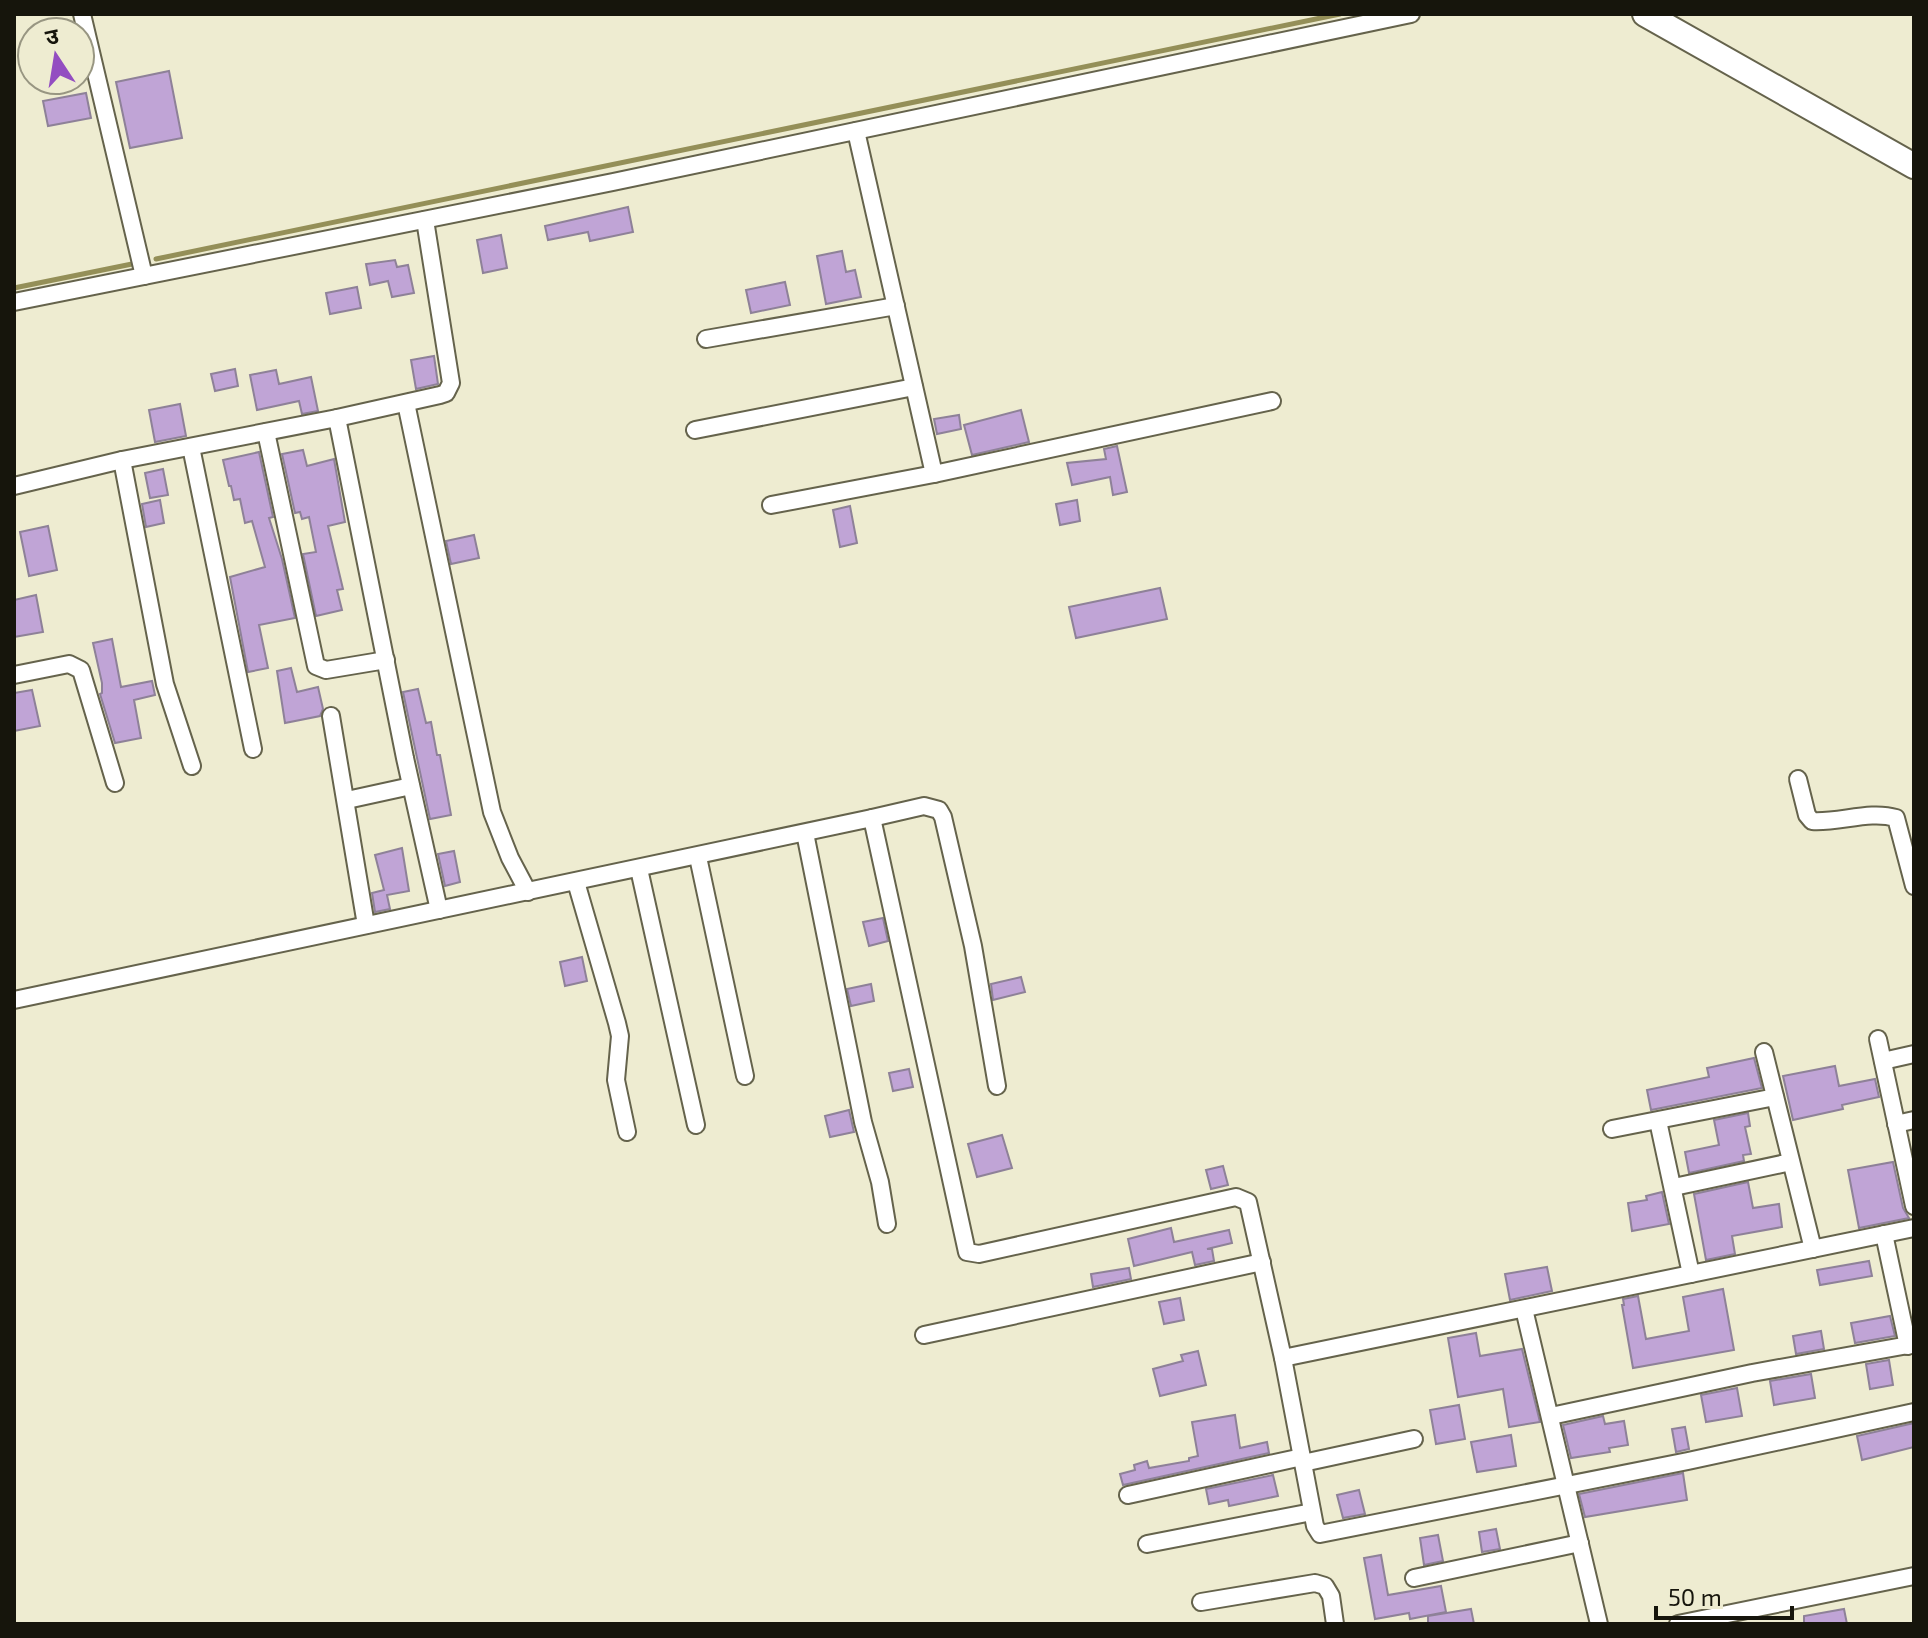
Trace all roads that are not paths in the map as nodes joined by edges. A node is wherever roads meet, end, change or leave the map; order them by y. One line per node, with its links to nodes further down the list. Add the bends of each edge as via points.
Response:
1 (82, 14): 7 (street)
2 (1411, 14): 4 (street)
3 (1645, 14): 5 (main road)
4 (856, 131): 6 (street); 9 (street)
5 (1914, 166)
6 (425, 220): 7 (street); 13 (street, via 451,383 446,393)
7 (144, 276): 8 (street)
8 (14, 302)
9 (896, 306): 10 (street); 11 (street)
10 (706, 339)
11 (914, 387): 15 (street); 19 (street)
12 (1272, 401): 19 (street)
13 (406, 403): 14 (street); 37 (street, via 492,812)
14 (337, 418): 16 (street); 22 (street)
15 (695, 430)
16 (266, 432): 17 (street); 22 (street, via 316,666 326,670)
17 (191, 447): 18 (street); 25 (street)
18 (122, 460): 20 (street); 26 (street, via 165,684)
19 (934, 474): 21 (street)
20 (14, 486)
21 (771, 505)
22 (386, 660): 29 (street)
23 (14, 675): 28 (street, via 69,664 81,670)
24 (331, 716): 30 (street)
25 (253, 749)
26 (192, 766)
27 (1798, 779): 36 (street, via 1812,821 1896,818)
28 (115, 783)
29 (411, 786): 30 (street); 38 (street)
30 (347, 800): 39 (street)
31 (872, 818): 32 (street); 46 (street, via 924,806 939,810 943,817 973,946); 61 (street, via 967,1252 979,1254 1236,1197 1248,1202)
32 (805, 833): 33 (street); 57 (street)
33 (698, 857): 34 (street); 45 (street)
34 (639, 869): 35 (street); 51 (street)
35 (576, 882): 37 (street); 53 (street, via 620,1036 616,1080)
36 (1914, 886)
37 (528, 892): 38 (street)
38 (439, 910): 39 (street)
39 (366, 925): 40 (street)
40 (14, 1000)
41 (1878, 1039): 44 (street)
42 (1764, 1052): 47 (street)
43 (1914, 1054): 44 (street)
44 (1883, 1061): 50 (street)
45 (745, 1076)
46 (997, 1086)
47 (1775, 1097): 49 (street); 54 (street)
48 (1914, 1120): 50 (street)
49 (1658, 1121): 52 (street); 55 (street)
50 (1896, 1124): 56 (street)
51 (696, 1125)
52 (1612, 1129)
53 (627, 1132)
54 (1791, 1162): 55 (street); 60 (street)
55 (1674, 1187): 62 (street)
56 (1914, 1206)
57 (887, 1224)
58 (1914, 1228): 59 (street)
59 (1884, 1234): 60 (street); 65 (street)
60 (1813, 1249): 62 (street)
61 (1262, 1262): 64 (street); 66 (street)
62 (1691, 1274): 63 (street)
63 (1524, 1309): 66 (street); 68 (street)
64 (924, 1335)
65 (1911, 1345): 68 (street)
66 (1283, 1358): 70 (street)
67 (1914, 1412): 71 (street)
68 (1551, 1416): 71 (street)
69 (1414, 1439): 70 (street)
70 (1302, 1460): 72 (street); 73 (street)
71 (1566, 1484): 73 (street, via 1325,1534 1316,1531); 74 (street)
72 (1128, 1495)
73 (1312, 1512): 75 (street)
74 (1580, 1543): 77 (street); 80 (street)
75 (1147, 1544)
76 (1914, 1576): 81 (street)
77 (1414, 1578)
78 (1201, 1602): 79 (street, via 1315,1583 1331,1596)
79 (1335, 1624)
80 (1599, 1624)
81 (1678, 1624)

